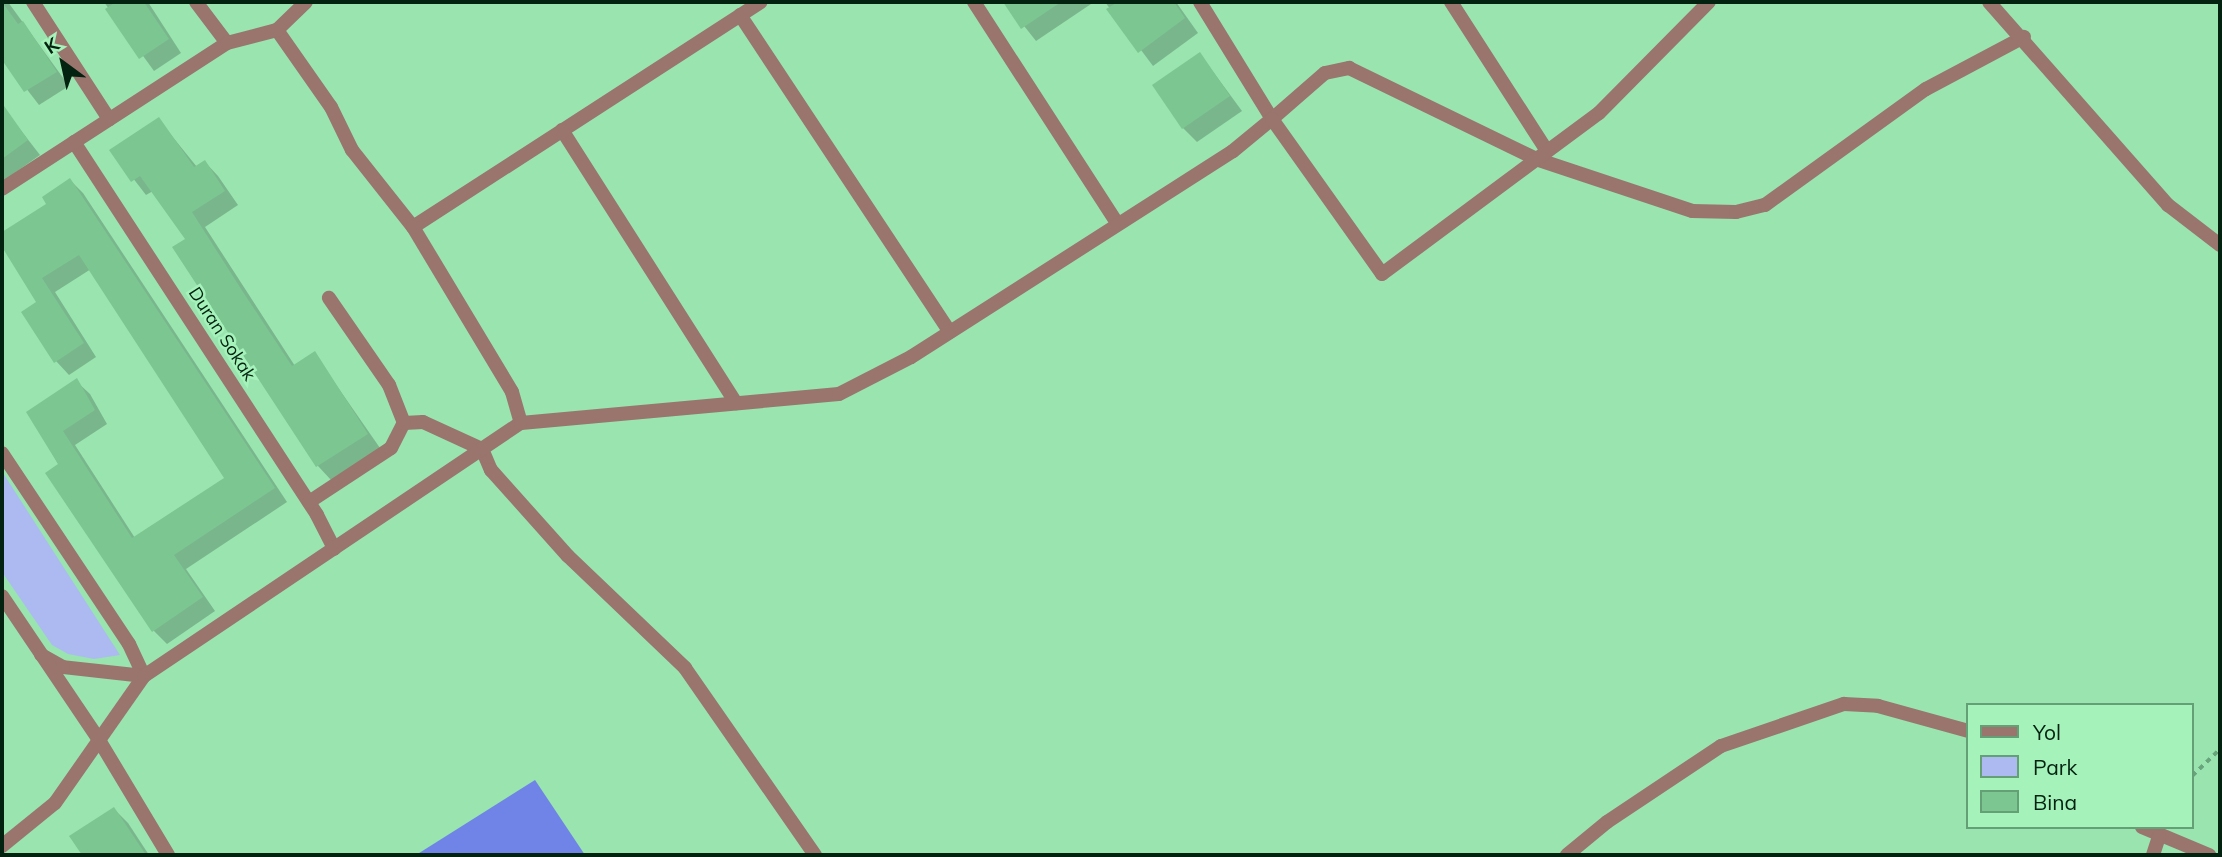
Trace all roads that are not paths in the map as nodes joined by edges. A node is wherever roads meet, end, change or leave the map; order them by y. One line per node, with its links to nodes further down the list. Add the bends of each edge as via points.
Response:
1 (33, 2): 14 (street)
2 (196, 2): 13 (street)
3 (306, 2): 11 (street)
4 (761, 2): 10 (street)
5 (974, 2): 20 (street)
6 (1200, 2): 15 (street)
7 (1451, 2): 18 (street)
8 (1709, 2): 18 (street, via 1599,113)
9 (1989, 2): 12 (street)
10 (740, 15): 16 (street); 24 (street)
11 (277, 30): 13 (street); 21 (street, via 331,107 352,150)
12 (2024, 37): 18 (street, via 1926,89 1765,205 1736,212 1692,211); 22 (street, via 2168,205)
13 (227, 43): 14 (street)
14 (109, 119): 17 (street)
15 (1272, 119): 18 (street, via 1325,74 1349,68); 18 (street, via 1382,274); 20 (street, via 1233,151)
16 (562, 130): 21 (street); 25 (street)
17 (74, 142): 19 (street); 30 (street, Duran Sokak)
18 (1542, 155)
19 (2, 190)
20 (1117, 223): 24 (street)
21 (413, 226): 27 (street, via 512,392)
22 (2220, 245)
23 (329, 298): 26 (street, via 389,384)
24 (950, 332): 25 (street, via 839,394)
25 (736, 403): 27 (street)
26 (404, 422): 28 (street, via 423,422); 30 (street, via 391,448)
27 (522, 423): 28 (street)
28 (482, 449): 31 (street); 41 (street, via 491,470 568,555 685,668)
29 (2, 453): 34 (street, via 129,644)
30 (309, 502): 31 (street, Duran Sokak)
31 (334, 549): 34 (street)
32 (2, 596): 33 (street)
33 (41, 655): 34 (street, via 63,667); 36 (street)
34 (144, 676): 36 (street)
35 (1966, 731): 42 (street, via 1878,706 1844,704 1721,746 1607,822)
36 (99, 740): 39 (street, via 55,803); 40 (street)
37 (2146, 829): 38 (street)
38 (2159, 836): 43 (street); 44 (street)
39 (2, 846)
40 (169, 855)
41 (815, 855)
42 (1567, 855)
43 (2153, 855)
44 (2209, 855)

